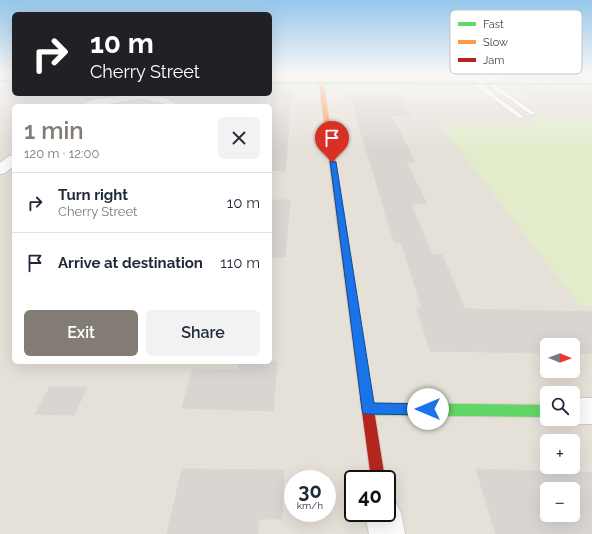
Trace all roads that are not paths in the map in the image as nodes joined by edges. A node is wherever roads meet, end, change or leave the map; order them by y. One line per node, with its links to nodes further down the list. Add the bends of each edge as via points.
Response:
1 (110, 100): 6 (street)
2 (160, 100): 7 (street)
3 (324, 100): 12 (street)
4 (501, 100): 9 (lane)
5 (510, 100): 8 (lane)
6 (93, 104)
7 (170, 104)
8 (533, 114)
9 (521, 118)
10 (12, 161): 11 (street)
11 (0, 170)
12 (368, 409): 13 (street); 16 (street)
13 (540, 411)
14 (580, 411): 15 (street)
15 (592, 411)
16 (377, 470)
17 (385, 522): 18 (street)
18 (387, 534)

